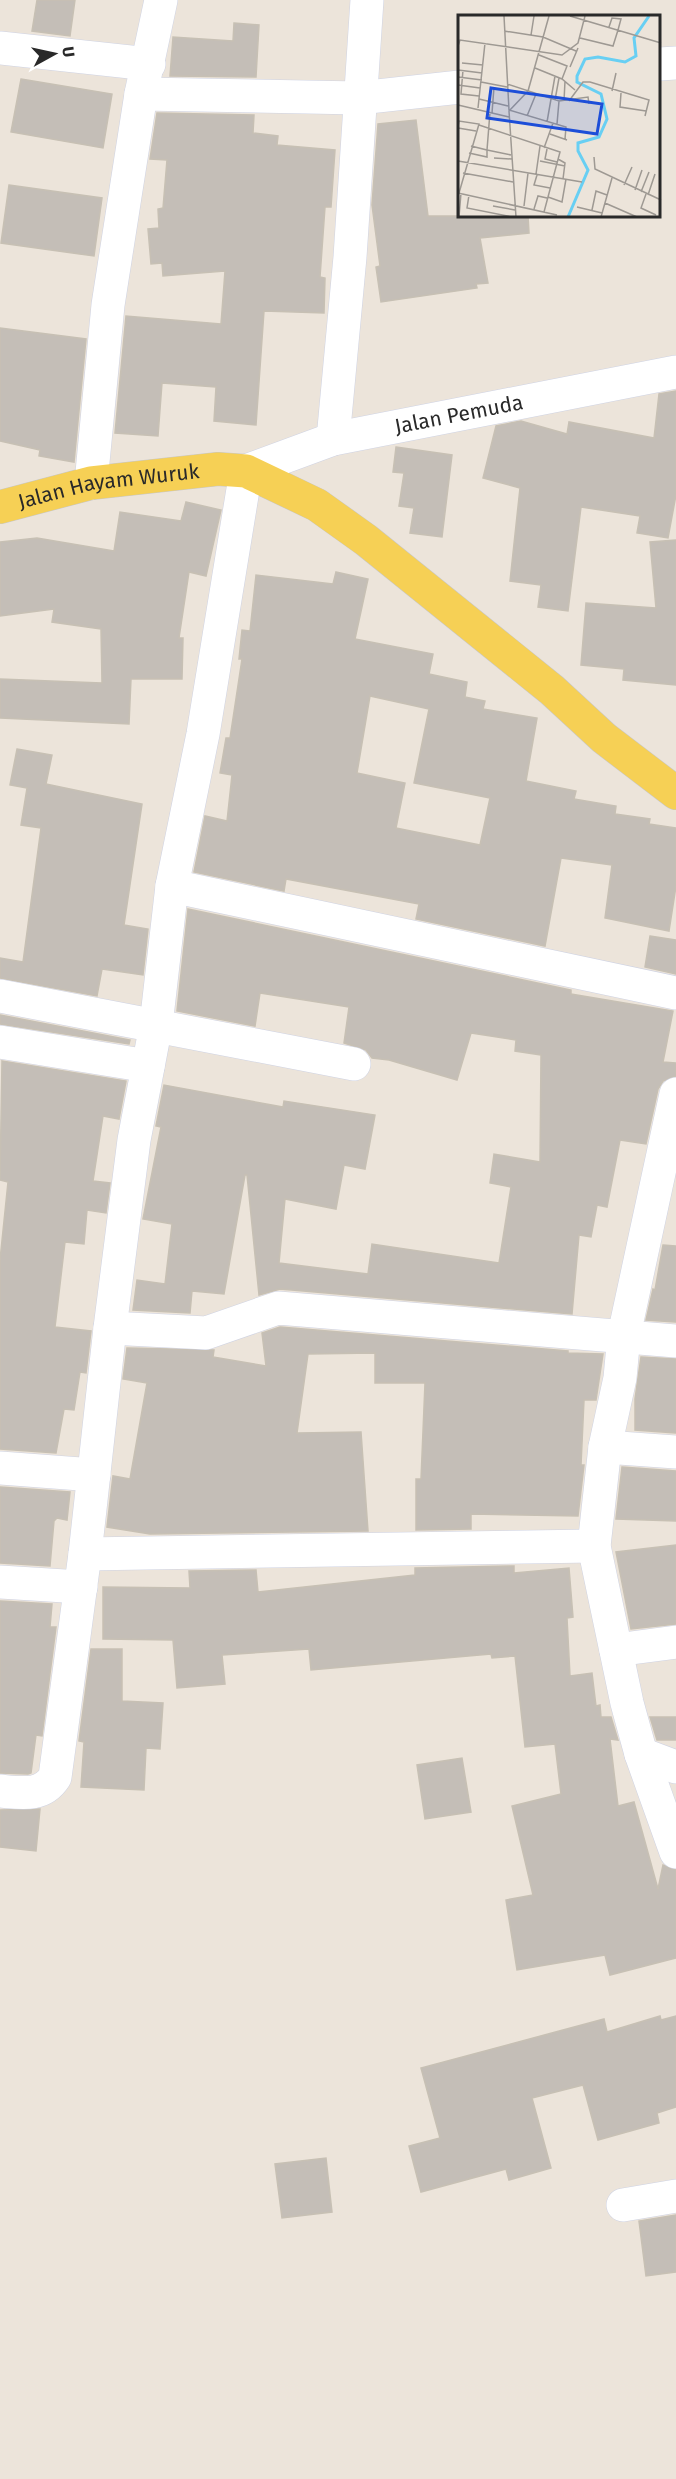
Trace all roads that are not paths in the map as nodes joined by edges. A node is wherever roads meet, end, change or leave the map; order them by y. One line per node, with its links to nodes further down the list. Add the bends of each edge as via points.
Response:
1 (161, 0): 6 (street)
2 (367, 0): 8 (street)
3 (0, 48): 6 (street)
4 (676, 63): 5 (street)
5 (661, 64)
6 (145, 79): 8 (street); 12 (street, via 108,305)
7 (458, 87): 8 (street)
8 (359, 98): 10 (street, via 350,257)
9 (676, 372): 10 (street, Jalan Pemuda)
10 (333, 439): 11 (street, Jalan Pemuda)
11 (232, 470): 12 (main road, Jalan Hayam Wuruk); 14 (main road, via 316,505 366,540); 15 (street, via 203,734)
12 (91, 483): 13 (main road, Jalan Hayam Wuruk)
13 (0, 507)
14 (676, 793)
15 (172, 886): 16 (street); 18 (street)
16 (676, 993)
17 (0, 996): 18 (street)
18 (156, 1025): 20 (street); 21 (street)
19 (0, 1042): 21 (street)
20 (354, 1064)
21 (148, 1066): 23 (street, via 134,1140)
22 (676, 1094): 24 (street)
23 (110, 1328): 24 (street, via 206,1333 278,1308); 29 (street)
24 (624, 1335): 25 (street); 26 (street, via 620,1378)
25 (676, 1341)
26 (604, 1447): 27 (street); 30 (street)
27 (676, 1452)
28 (0, 1468): 29 (street)
29 (94, 1475): 31 (street)
30 (594, 1546): 31 (street); 35 (street)
31 (86, 1554): 33 (street)
32 (0, 1582): 33 (street)
33 (81, 1587): 38 (street, via 56,1777 41,1791)
34 (676, 1642): 35 (street)
35 (616, 1650): 36 (street)
36 (641, 1754): 37 (street); 39 (street)
37 (676, 1767)
38 (0, 1791)
39 (676, 1852)
40 (676, 2196): 41 (street)
41 (623, 2205)

